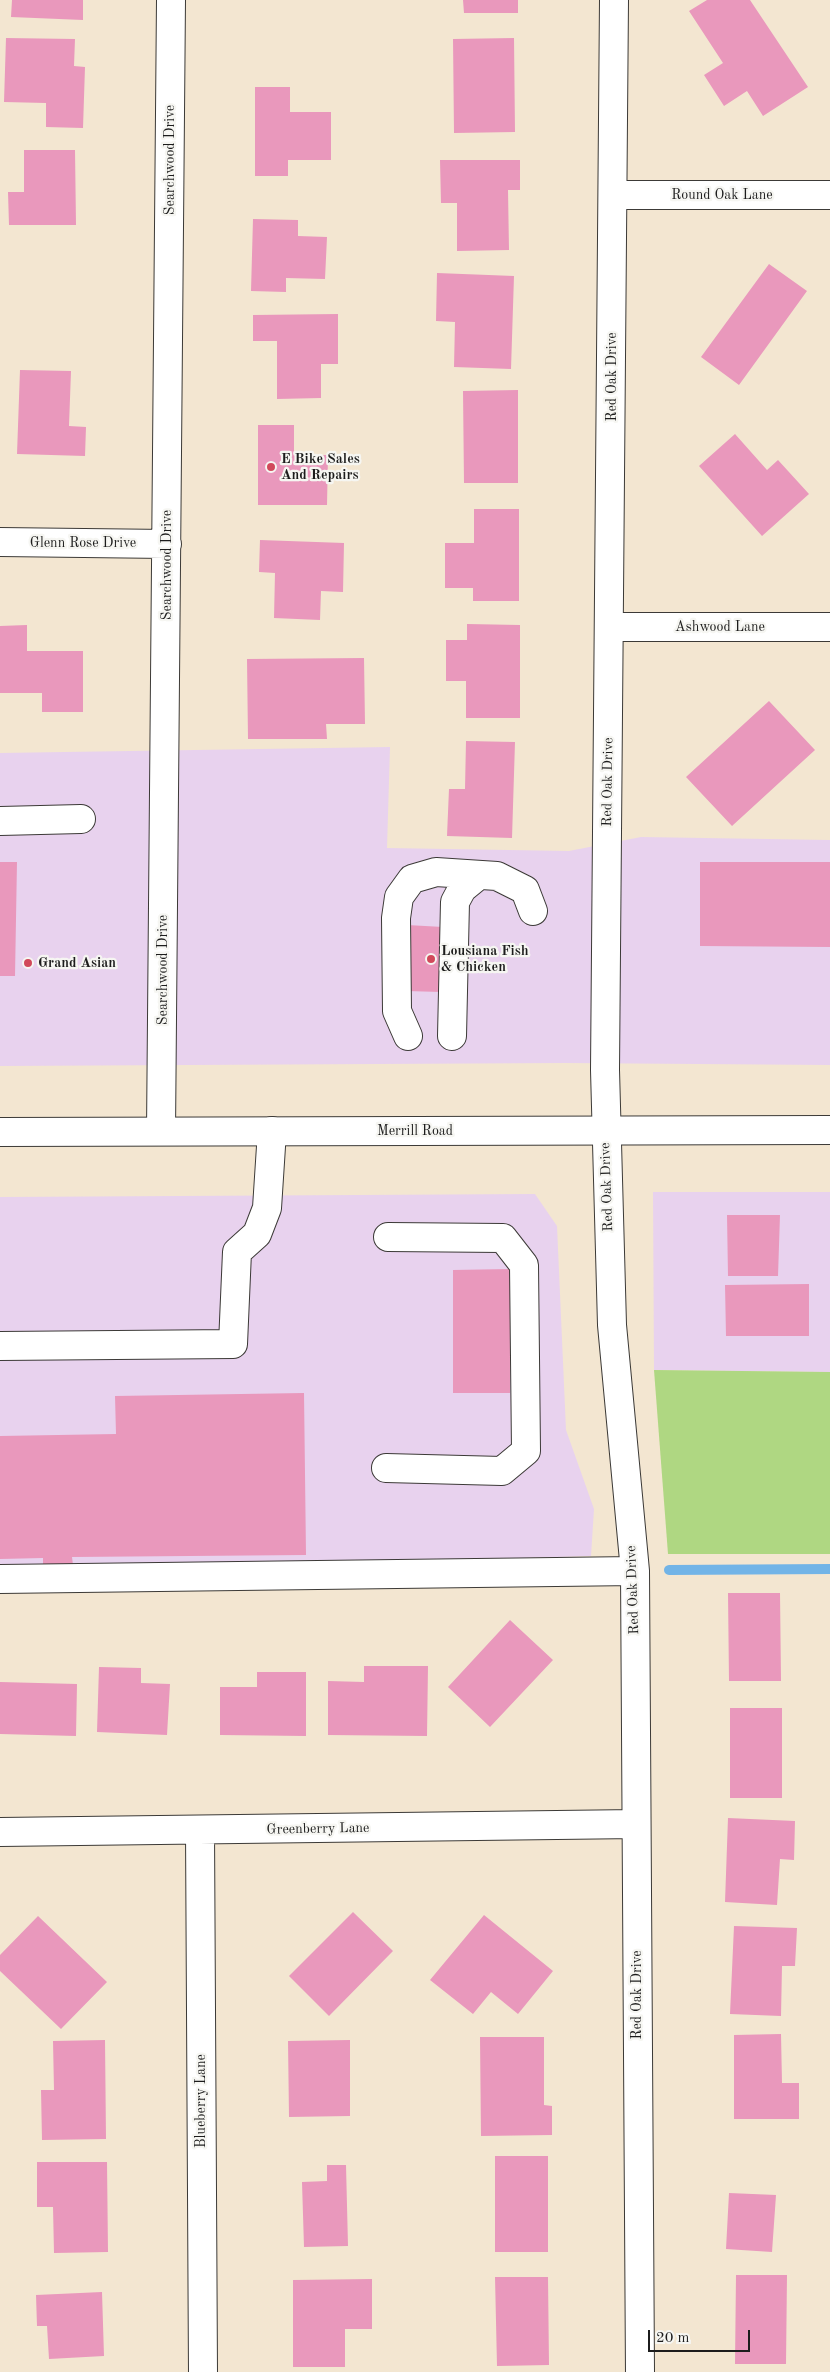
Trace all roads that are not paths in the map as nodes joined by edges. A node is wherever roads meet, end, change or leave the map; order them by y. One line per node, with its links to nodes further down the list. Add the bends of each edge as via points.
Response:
1 (171, 0): 6 (street, Searchwood Drive)
2 (614, 0): 3 (street, Red Oak Drive)
3 (613, 195): 4 (street, Round Oak Lane); 7 (street, Red Oak Drive)
4 (830, 195)
5 (0, 542): 6 (street, Glenn Rose Drive)
6 (167, 544): 16 (street, Searchwood Drive)
7 (610, 627): 8 (street, Ashwood Lane); 18 (street, Red Oak Drive)
8 (830, 627)
9 (81, 819): 10 (street)
10 (0, 821)
11 (479, 875): 12 (street, via 497,876 525,890); 13 (street, via 436,872 412,879 399,897 396,918 397,1011); 14 (street, via 462,889 455,902)
12 (533, 911)
13 (408, 1036)
14 (452, 1036)
15 (830, 1130): 18 (street, Merrill Road)
16 (161, 1131): 17 (street, Merrill Road); 19 (street, Merrill Road)
17 (272, 1131): 18 (street, Merrill Road); 21 (street, via 267,1208 257,1234 237,1252 233,1344)
18 (606, 1131): 23 (street, Red Oak Drive, via 612,1325)
19 (0, 1132)
20 (388, 1237): 22 (street, via 503,1238 524,1265 526,1451 502,1471)
21 (0, 1346)
22 (386, 1468)
23 (635, 1571): 24 (street); 25 (street, Red Oak Drive)
24 (0, 1579)
25 (636, 1824): 26 (street, Greenberry Lane); 29 (street, Red Oak Drive)
26 (200, 1830): 27 (street, Greenberry Lane); 28 (street, Blueberry Lane)
27 (0, 1832)
28 (203, 2372)
29 (640, 2372)

